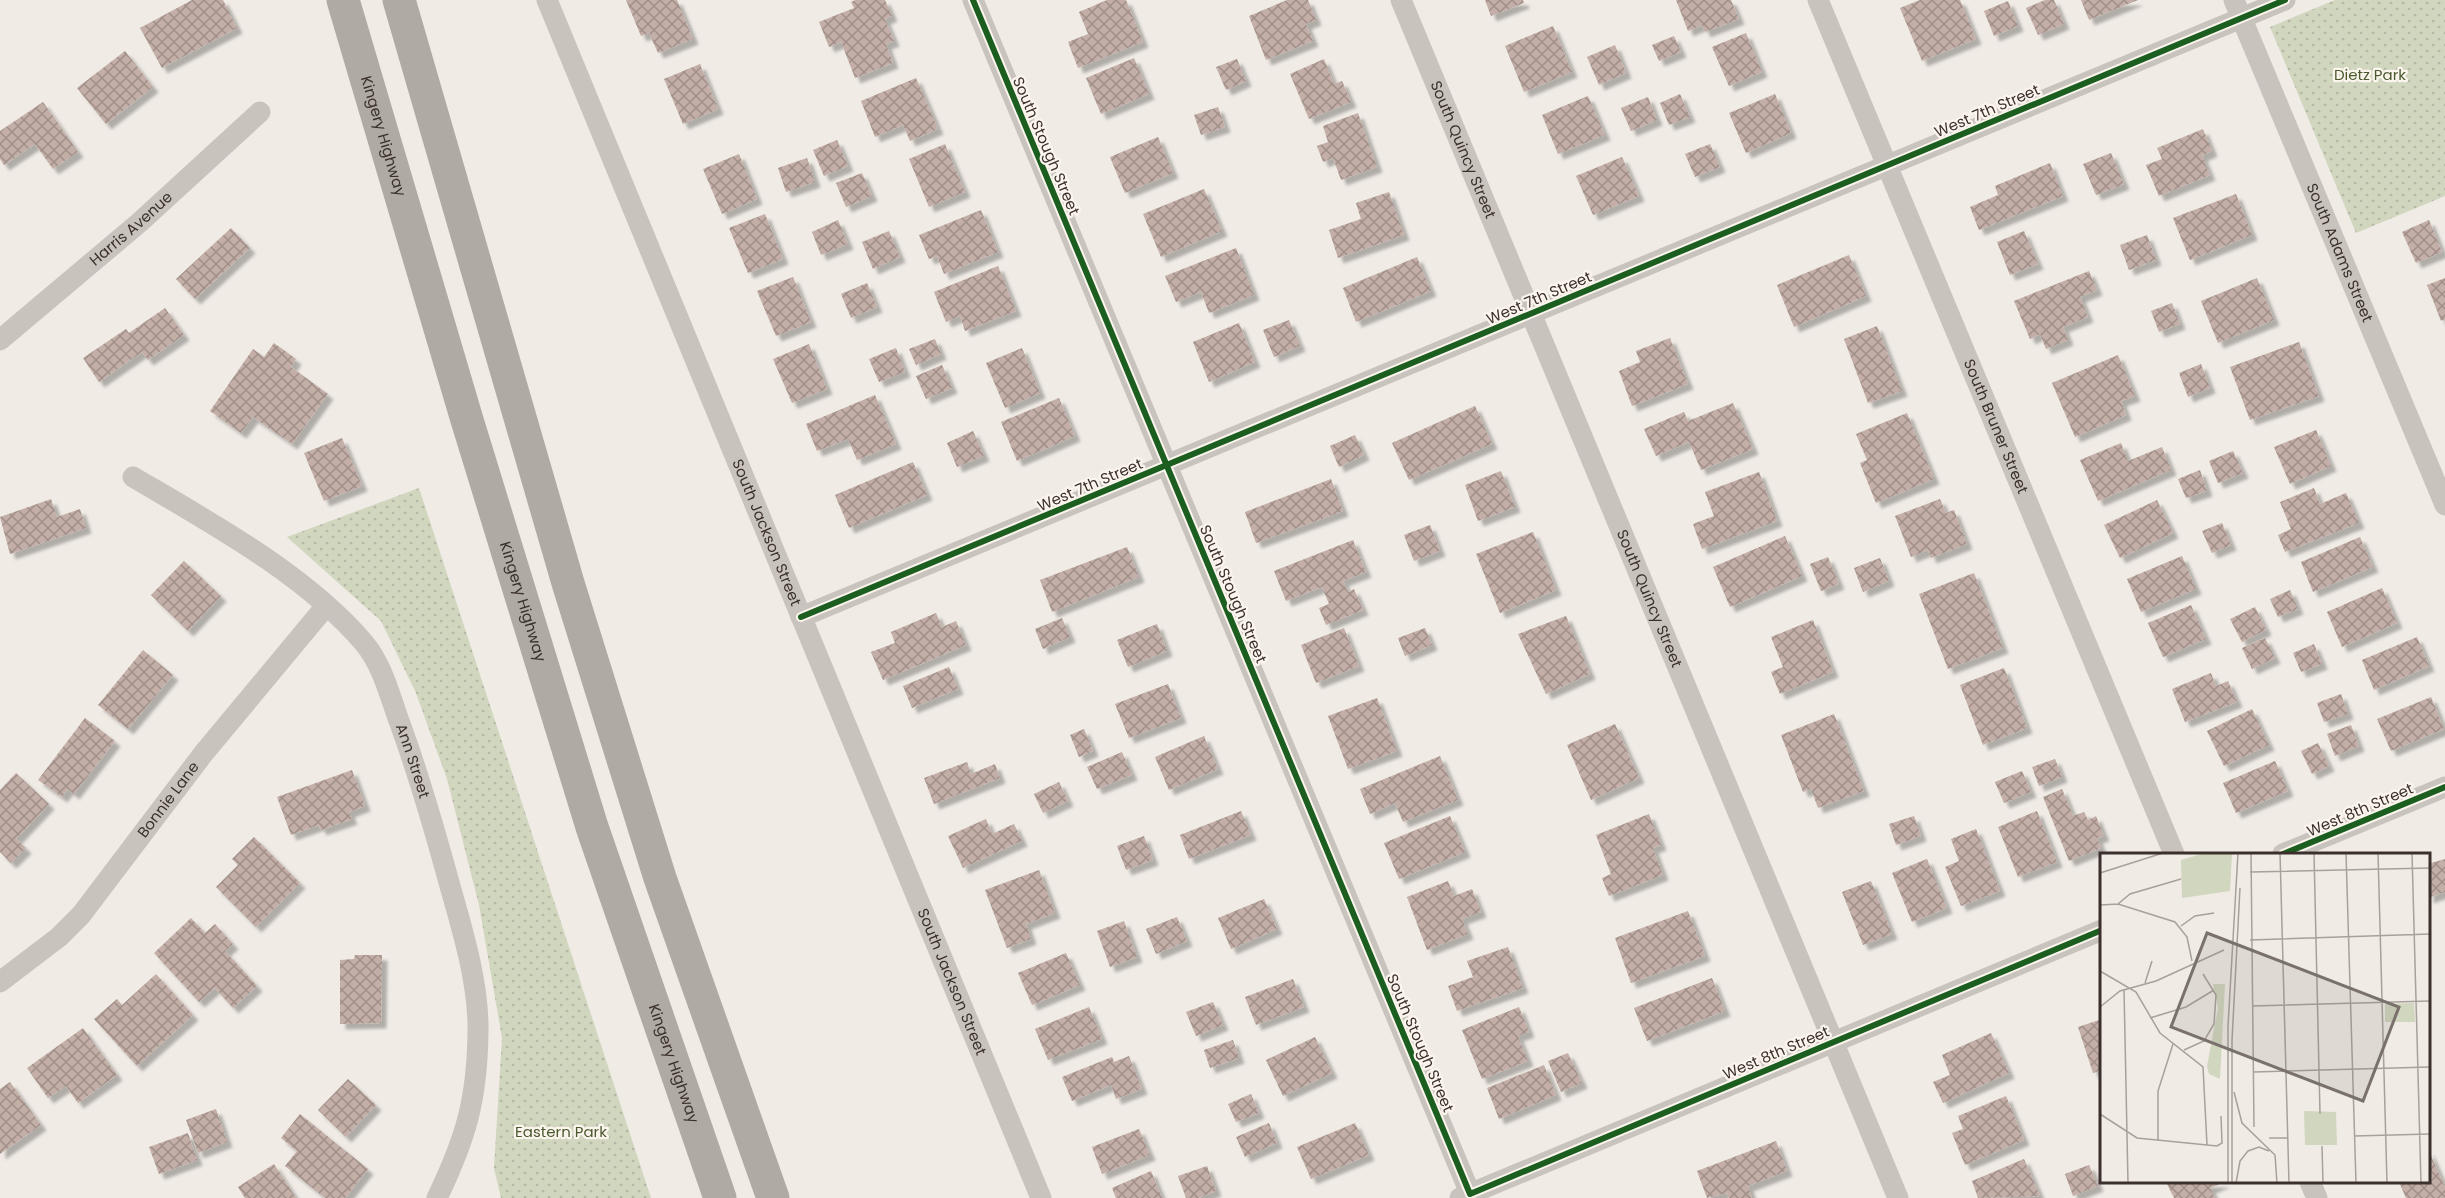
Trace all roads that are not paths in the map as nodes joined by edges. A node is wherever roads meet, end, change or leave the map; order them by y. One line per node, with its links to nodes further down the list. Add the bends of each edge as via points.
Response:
1 (343, 0): 27 (highway, Kingery Highway, via 592,827)
2 (399, 0): 28 (highway, via 568,583 660,878)
3 (547, 0): 17 (street, South Jackson Street)
4 (973, 0): 13 (street, South Stough Street)
5 (1401, 0): 11 (street, South Quincy Street)
6 (1818, 0): 10 (street, South Bruner Street)
7 (2285, 0): 8 (street, West 7th Street)
8 (2238, 9): 10 (street, West 7th Street); 15 (street, South Adams Street)
9 (260, 112): 12 (street, Harris Avenue, via 140,222)
10 (1887, 166): 11 (street, West 7th Street); 19 (street, South Bruner Street)
11 (1532, 314): 13 (street, West 7th Street); 23 (street, South Quincy Street)
12 (0, 340)
13 (1167, 466): 17 (street, West 7th Street); 25 (street, South Stough Street)
14 (133, 477): 16 (street, Ann Street, via 259,553)
15 (2445, 505)
16 (326, 606): 22 (street, Bonnie Lane, via 217,737 81,915); 26 (street, Ann Street, via 366,645 386,683 412,755 460,921 472,979 478,1029 474,1094 467,1128)
17 (801, 617): 29 (street, South Jackson Street)
18 (2445, 787): 20 (street, West 8th Street)
19 (2173, 853)
20 (2288, 853)
21 (2100, 931): 23 (street, West 8th Street)
22 (0, 982)
23 (1835, 1041): 25 (street, West 8th Street); 30 (street, South Quincy Street)
24 (2310, 1183): 31 (street)
25 (1467, 1197)
26 (437, 1198)
27 (720, 1198)
28 (773, 1198)
29 (1041, 1198)
30 (1898, 1198)
31 (2317, 1198)

